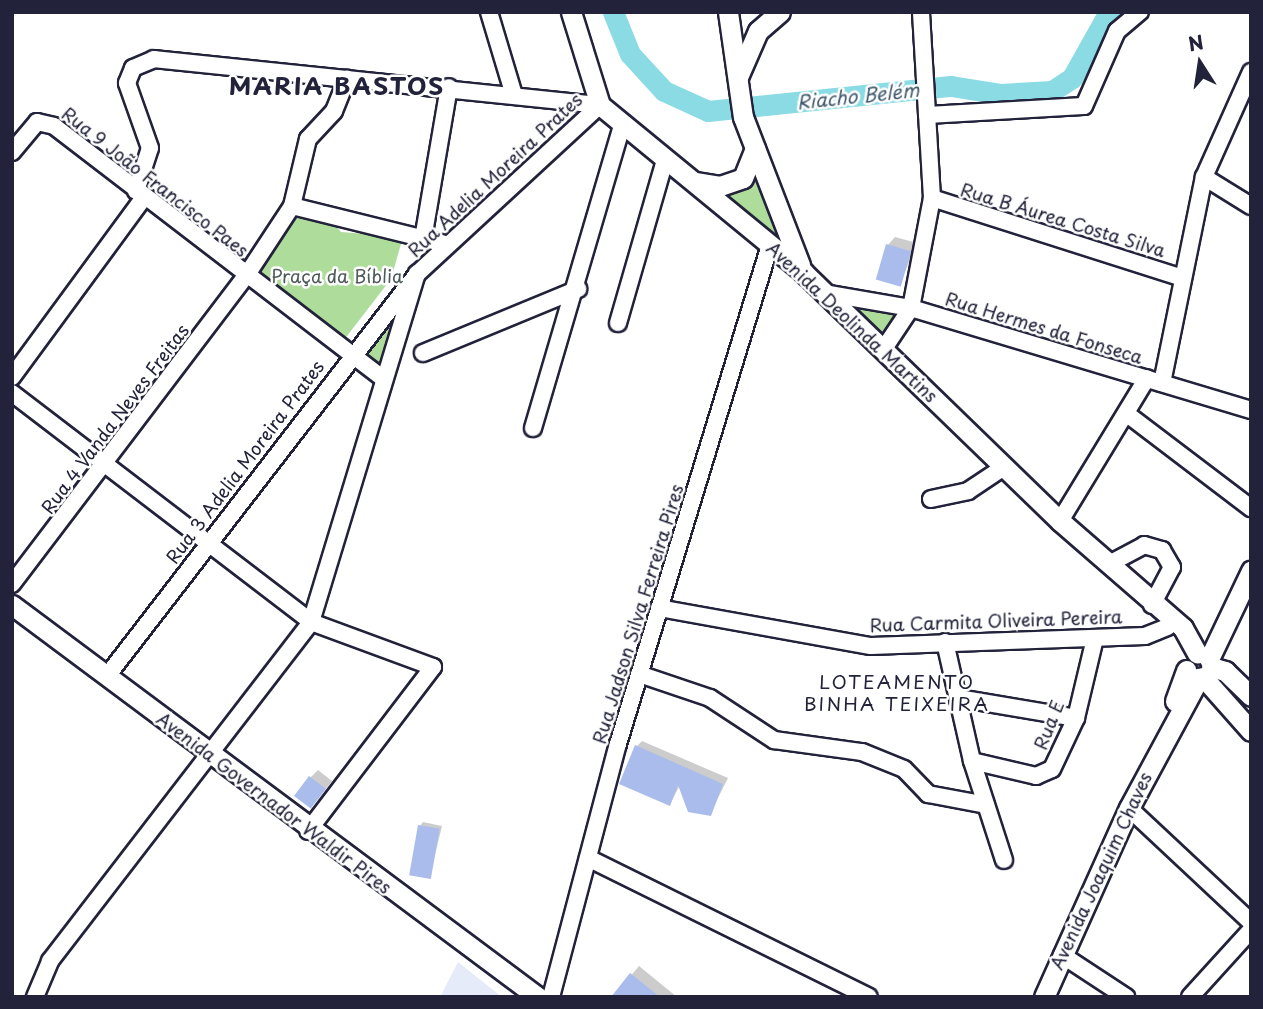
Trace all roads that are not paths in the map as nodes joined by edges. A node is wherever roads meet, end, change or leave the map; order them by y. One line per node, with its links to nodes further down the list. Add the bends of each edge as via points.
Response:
1 (489, 12): 10 (street)
2 (571, 12): 12 (main road, Avenida Deolinda Martins)
3 (728, 12): 11 (main road)
4 (780, 12): 11 (main road, via 758,32)
5 (921, 12): 13 (street)
6 (1140, 12): 13 (street, via 1117,31 1084,106)
7 (1251, 72): 18 (street)
8 (347, 78): 9 (street); 20 (street, via 166,59 138,65 127,83 150,148); 22 (street, Rua 4 Vanda Neves Freitas, via 334,111 308,139)
9 (449, 87): 10 (street); 24 (street)
10 (513, 92): 12 (street)
11 (739, 99): 15 (main road)
12 (600, 105): 14 (main road, Avenida Deolinda Martins); 25 (street, Rua Adelia Moreira Prates)
13 (926, 108): 21 (street)
14 (622, 126): 17 (main road, Avenida Deolinda Martins); 32 (street)
15 (755, 148): 19 (main road, via 743,178 720,186); 28 (main road)
16 (12, 152): 20 (street, Rua 9 João Francisco Paes, via 36,123)
17 (665, 160): 19 (main road, Avenida Deolinda Martins); 35 (street)
18 (1204, 177): 23 (street); 31 (street)
19 (693, 182): 26 (main road, Avenida Deolinda Martins)
20 (140, 194): 30 (street, Rua 9 João Francisco Paes); 39 (street)
21 (932, 198): 31 (street, Rua B Áurea Costa Silva); 34 (street)
22 (292, 206): 24 (street); 30 (street, Rua 4 Vanda Neves Freitas)
23 (1251, 206)
24 (420, 238): 25 (street); 27 (street)
25 (446, 244): 27 (street, Rua Adelia Moreira Prates)
26 (771, 245): 28 (main road, Avenida Deolinda Martins); 56 (street, Rua Jadson Silva Ferreira Pires)
27 (428, 261): 29 (street, Rua Adelia Moreira Prates)
28 (803, 272): 33 (main road, Avenida Deolinda Martins)
29 (417, 274): 38 (street, Rua 3 Adelia Moreira Prates); 40 (street)
30 (246, 276): 38 (street, Rua 9 João Francisco Paes); 46 (street, Rua 4 Vanda Neves Freitas)
31 (1183, 278): 41 (street)
32 (578, 289): 37 (street); 45 (street)
33 (824, 293): 34 (street, Rua Hermes da Fonseca); 36 (main road, Avenida Deolinda Martins)
34 (911, 308): 36 (street); 41 (street, Rua Hermes da Fonseca)
35 (618, 323)
36 (883, 350): 47 (main road, Avenida Deolinda Martins)
37 (423, 353)
38 (349, 356): 40 (street, Rua 9 João Francisco Paes); 51 (street, Rua 3 Adelia Moreira Prates)
39 (12, 377)
40 (382, 378): 58 (street)
41 (1155, 380): 43 (street, Rua Hermes da Fonseca); 44 (street)
42 (12, 393): 46 (street)
43 (1251, 411)
44 (1127, 414): 49 (street); 50 (street)
45 (533, 428)
46 (105, 467): 51 (street); 54 (street, Rua 4 Vanda Neves Freitas)
47 (1004, 467): 48 (street, via 968,491); 50 (main road, Avenida Deolinda Martins)
48 (931, 499)
49 (1251, 508)
50 (1060, 521): 52 (main road, Avenida Deolinda Martins)
51 (206, 546): 58 (street); 63 (street, Rua 3 Adelia Moreira Prates)
52 (1108, 564): 57 (main road, Avenida Deolinda Martins); 57 (street, via 1144,545 1162,550 1172,567)
53 (1250, 575): 61 (main road, Avenida Joaquim Chaves)
54 (12, 584)
55 (12, 605): 63 (main road, Avenida Governador Waldir Pires)
56 (659, 608): 60 (street, Rua Carmita Oliveira Pereira, via 862,645); 62 (street, Rua Jadson Silva Ferreira Pires)
57 (1161, 616): 59 (street, Rua Carmita Oliveira Pereira, via 1145,636); 61 (main road, Avenida Deolinda Martins, via 1183,628)
58 (311, 622): 69 (street); 72 (street, via 431,665 430,677)
59 (1095, 638): 60 (street, Rua Carmita Oliveira Pereira); 66 (street, Rua E)
60 (944, 642): 65 (street)
61 (1199, 664): 64 (main road, Avenida Deolinda Martins, via 1225,671); 67 (main road, Avenida Deolinda Martins); 71 (main road, Avenida Joaquim Chaves)
62 (639, 674): 70 (street, via 710,698 774,740 862,752 904,769 928,794); 73 (street, Rua Jadson Silva Ferreira Pires)
63 (107, 677): 69 (main road, Avenida Governador Waldir Pires)
64 (1251, 696)
65 (958, 698): 66 (street); 68 (street)
66 (1076, 718): 68 (street, Rua E, via 1046,774 1025,776)
67 (1251, 731)
68 (970, 753): 70 (street)
69 (206, 756): 72 (main road, Avenida Governador Waldir Pires); 78 (street, via 50,961)
70 (986, 805): 74 (street)
71 (1129, 808): 75 (street); 77 (main road, Avenida Joaquim Chaves)
72 (308, 831): 79 (main road, Avenida Governador Waldir Pires)
73 (588, 858): 80 (street, Rua Jadson Silva Ferreira Pires); 81 (street)
74 (1004, 860)
75 (1251, 922)
76 (1251, 930): 84 (street)
77 (1062, 955): 82 (main road, Avenida Joaquim Chaves); 83 (street)
78 (35, 997)
79 (538, 997)
80 (551, 997)
81 (869, 997)
82 (1044, 997)
83 (1126, 997)
84 (1190, 997)

